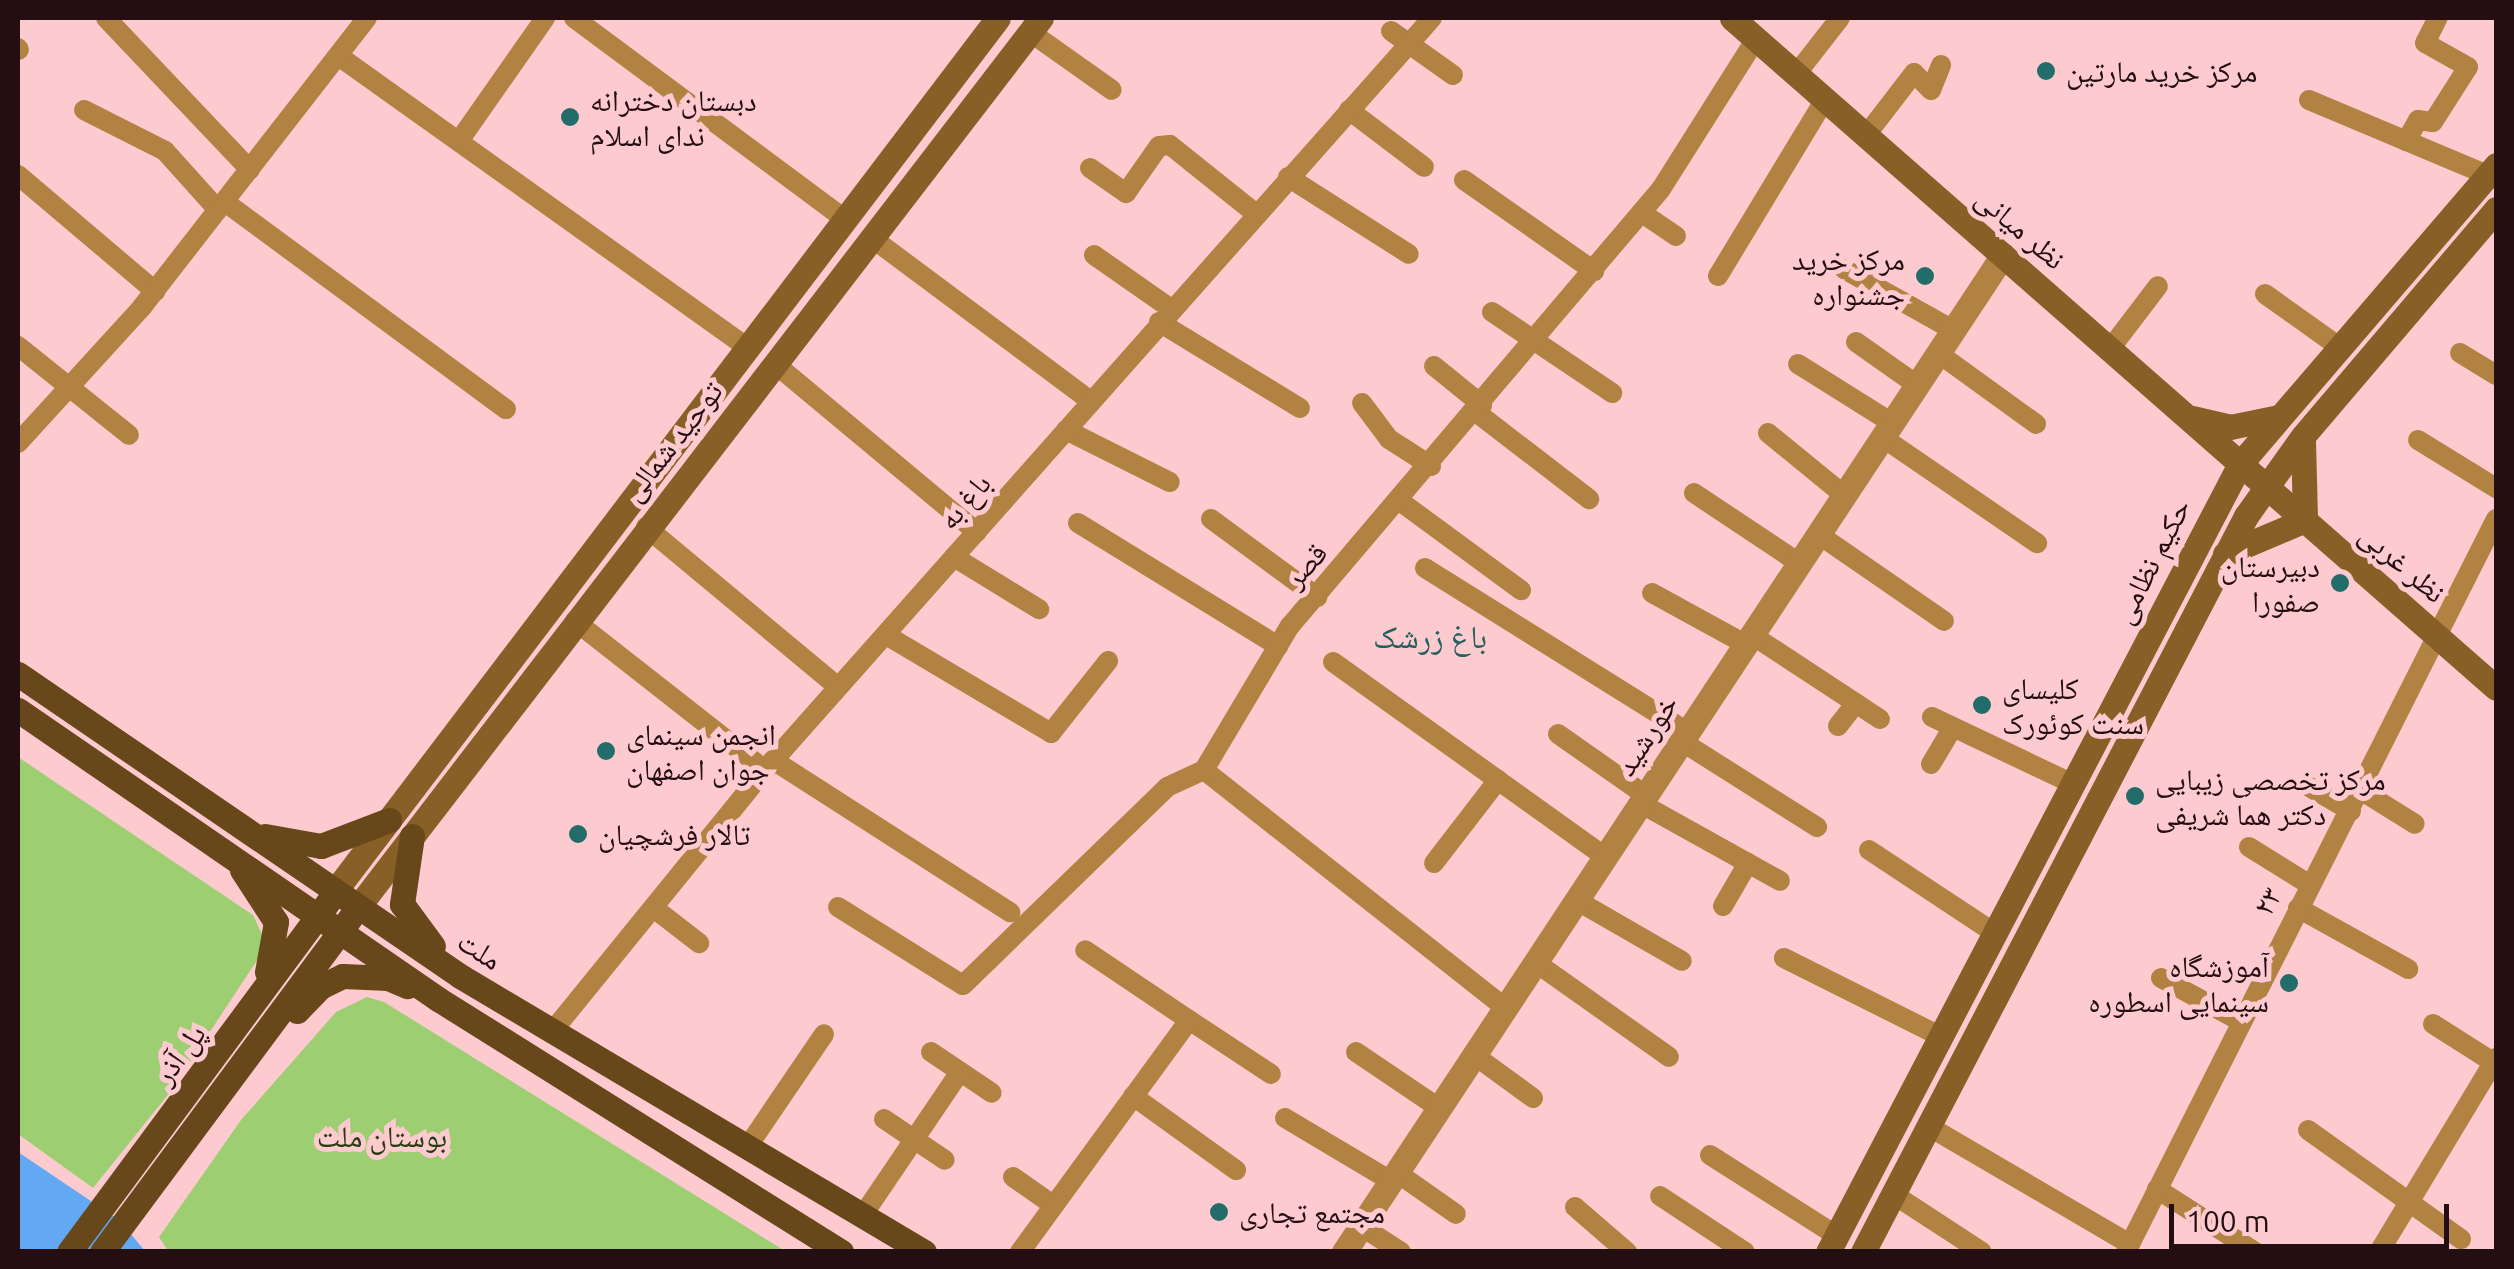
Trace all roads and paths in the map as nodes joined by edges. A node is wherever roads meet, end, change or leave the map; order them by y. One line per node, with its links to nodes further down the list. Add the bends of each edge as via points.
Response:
1 (106, 18): 28 (street)
2 (545, 18): 25 (street)
3 (574, 18): 37 (street)
4 (998, 18): 37 (main road, توحید شمالی)
5 (1432, 18): 13 (street, باغ به)
6 (1732, 18): 12 (main road, نظر میانی)
7 (1840, 18): 16 (street)
8 (2438, 18): 24 (street, via 2425,43 2468,67 2433,122 2418,120)
9 (360, 20): 14 (street)
10 (1035, 25): 18 (street); 39 (main road, توحید شمالی)
11 (1391, 32): 13 (street)
12 (1756, 39): 16 (main road, نظر میانی); 36 (street, قصر)
13 (1411, 41): 17 (street); 22 (street, باغ به)
14 (340, 57): 25 (street); 28 (street)
15 (1941, 65): 23 (street, via 1932,90 1914,73)
16 (1797, 73): 19 (main road, نظر میانی)
17 (1453, 74)
18 (1112, 90)
19 (1826, 98): 23 (main road, نظر میانی); 45 (street)
20 (2309, 100): 24 (street)
21 (84, 110): 33 (street, via 164,151)
22 (1349, 110): 26 (street); 31 (street, باغ به)
23 (1867, 134): 42 (main road, نظر میانی)
24 (2406, 141): 29 (street)
25 (459, 142): 57 (street)
26 (1424, 166)
27 (1090, 168): 35 (street, via 1126,192 1159,146 1170,145)
28 (250, 170): 33 (street)
29 (2492, 170): 58 (main road, حکیم نظامی)
30 (18, 175): 47 (street)
31 (1288, 177): 35 (street, باغ به); 40 (street)
32 (1464, 180): 44 (street)
33 (222, 206): 47 (street); 71 (street)
34 (2496, 210): 81 (main road, حکیم نظامی)
35 (1256, 213): 51 (street, باغ به)
36 (1642, 213): 38 (street); 44 (street, قصر)
37 (844, 219): 49 (main road, توحید شمالی)
38 (1676, 236)
39 (872, 238): 52 (main road, توحید شمالی); 69 (street)
40 (1409, 254)
41 (1094, 255): 51 (street)
42 (2003, 255): 53 (street, خورشید); 59 (main road, نظر میانی)
43 (1844, 269): 53 (street)
44 (1594, 272): 54 (street, قصر)
45 (1718, 276)
46 (2158, 286): 59 (street)
47 (155, 291): 67 (street)
48 (2265, 294): 58 (street)
49 (783, 299): 52 (main road); 57 (main road, توحید شمالی)
50 (1492, 312): 54 (street)
51 (1165, 316): 69 (street, باغ به); 72 (street)
52 (808, 320): 62 (main road, توحید شمالی)
53 (1953, 330): 60 (street, خورشید)
54 (1537, 339): 68 (street); 73 (street, قصر)
55 (1856, 342): 66 (street)
56 (18, 346): 67 (street)
57 (747, 346): 137 (main road, توحید شمالی)
58 (2338, 346): 75 (main road, حکیم نظامی)
59 (2110, 348): 74 (main road, نظر میانی)
60 (1938, 353): 66 (street, خورشید); 76 (street)
61 (2460, 353): 65 (street)
62 (774, 364): 97 (main road, توحید شمالی); 98 (street)
63 (1798, 364): 78 (street)
64 (1434, 366): 73 (street)
65 (2496, 375)
66 (1917, 384): 78 (street, خورشید)
67 (67, 390): 79 (street); 83 (street)
68 (1612, 393)
69 (1092, 401): 77 (street, باغ به)
70 (1362, 404): 85 (street, via 1389,439)
71 (506, 408)
72 (1300, 408)
73 (1479, 409): 85 (street, قصر); 91 (street)
74 (2184, 415): 75 (main road, via 2230,427); 84 (main road, نظر میانی)
75 (2279, 416): 84 (main road, حکیم نظامی)
76 (2036, 424)
77 (1066, 430): 86 (street); 98 (street, باغ به)
78 (1887, 430): 90 (street, خورشید); 100 (street)
79 (129, 434)
80 (1768, 434): 90 (street)
81 (2303, 436): 87 (main road, حکیم نظامی); 95 (main road)
82 (2418, 440): 88 (street)
83 (18, 443)
84 (2240, 464): 87 (main road, نظر میانی); 133 (main road, حکیم نظامی)
85 (1431, 466): 92 (street, قصر)
86 (1170, 482)
87 (2266, 487): 95 (main road, نظر غربی); 101 (main road, حکیم نظامی)
88 (2496, 488)
89 (1694, 494): 103 (street)
90 (1844, 495): 99 (street, خورشید)
91 (1589, 499)
92 (1401, 502): 105 (street); 107 (street, قصر)
93 (1211, 518): 107 (street)
94 (2496, 519): 111 (street, ۲۳)
95 (2304, 520): 101 (main road); 111 (main road, نظر غربی)
96 (1078, 523): 114 (street)
97 (646, 528): 109 (main road, توحید شمالی); 118 (street)
98 (977, 532): 102 (street, باغ به)
99 (1818, 534): 103 (street, خورشید); 110 (street)
100 (2037, 543)
101 (2225, 554): 192 (main road, حکیم نظامی)
102 (954, 558): 108 (street); 112 (street, باغ به)
103 (1799, 563): 113 (street, خورشید)
104 (1425, 568): 127 (street)
105 (1521, 590)
106 (1652, 593): 113 (street)
107 (1317, 597): 114 (street, قصر)
108 (1039, 609)
109 (576, 621): 129 (street); 141 (main road, توحید شمالی)
110 (1944, 621)
111 (2434, 634): 119 (main road, نظر غربی); 134 (street, ۲۳)
112 (886, 635): 115 (street, via 1051,734); 118 (street, باغ به)
113 (1748, 640): 120 (street); 127 (street, خورشید)
114 (1278, 646): 130 (street, قصر)
115 (1108, 661)
116 (1333, 662): 131 (street)
117 (18, 674): 140 (main road, ملت)
118 (838, 687): 129 (street, باغ به)
119 (2496, 688)
120 (1856, 702): 123 (street); 124 (street)
121 (18, 710): 144 (main road)
122 (1932, 717): 125 (street)
123 (1880, 719)
124 (1838, 726)
125 (1954, 728): 128 (street); 133 (street)
126 (1558, 734): 135 (street)
127 (1684, 737): 135 (street, خورشید); 139 (street)
128 (1930, 764)
129 (769, 765): 156 (street, باغ به); 157 (street)
130 (1204, 770): 154 (street, via 1167,787 963,986); 171 (street)
131 (1498, 780): 145 (street); 146 (street)
132 (2306, 784): 136 (street)
133 (2074, 786): 160 (main road, حکیم نظامی)
134 (2362, 791): 136 (street, ۲۳); 138 (street)
135 (1643, 799): 145 (street, خورشید); 147 (street)
136 (2351, 810): 149 (street, ۲۳)
137 (389, 820): 140 (main road, via 321,846); 150 (main road, توحید شمالی)
138 (2415, 824)
139 (1816, 827)
140 (242, 829): 150 (main road, ملت)
141 (412, 836): 153 (main road, توحید شمالی); 167 (main road, via 402,904)
142 (2249, 848): 149 (street)
143 (1869, 850): 160 (street)
144 (230, 854): 158 (main road); 170 (main road, via 276,922 273,959)
145 (1605, 857): 151 (street, خورشید)
146 (1434, 863)
147 (1748, 863): 148 (street); 152 (street)
148 (1780, 881)
149 (2310, 885): 155 (street, ۲۳)
150 (335, 891): 153 (main road, ملت); 158 (main road, پل آذر)
151 (1576, 900): 164 (street); 165 (street, خورشید)
152 (1723, 906)
153 (358, 907): 159 (main road, پل آذر); 167 (main road, ملت)
154 (838, 907)
155 (2298, 908): 166 (street); 173 (street, ۲۳)
156 (655, 909): 161 (street); 175 (street, باغ به)
157 (1010, 912)
158 (318, 915): 159 (main road); 170 (main road, پل آذر)
159 (341, 930): 169 (main road); 185 (main road, پل آذر)
160 (1996, 934): 177 (main road, حکیم نظامی)
161 (699, 943)
162 (1085, 950): 172 (street)
163 (1784, 958): 177 (street)
164 (1682, 961)
165 (1535, 962): 171 (street, خورشید); 181 (street)
166 (2408, 969)
167 (460, 976): 175 (main road, ملت)
168 (2161, 978): 173 (street)
169 (438, 999): 185 (main road, via 388,978 343,976 320,986 251,1068); 215 (main road)
170 (252, 1008): 185 (main road, پل آذر)
171 (1505, 1008): 180 (street, خورشید)
172 (1189, 1020): 184 (street); 187 (street)
173 (2240, 1021): 201 (street, ۲۳)
174 (2433, 1024): 182 (street)
175 (551, 1033): 195 (main road, ملت)
176 (824, 1034): 195 (street)
177 (1942, 1037): 211 (main road, حکیم نظامی)
178 (931, 1052): 183 (street)
179 (1356, 1052): 189 (street)
180 (1474, 1055): 188 (street); 189 (street, خورشید)
181 (1669, 1057)
182 (2496, 1061): 204 (street)
183 (960, 1072): 186 (street); 194 (street)
184 (1270, 1074)
185 (211, 1084): 213 (main road, پل آذر); 214 (main road, پل آذر)
186 (992, 1093)
187 (1133, 1096): 198 (street); 205 (street)
188 (1533, 1098)
189 (1439, 1108): 199 (street, خورشید)
190 (884, 1118): 194 (street)
191 (1285, 1118): 199 (street)
192 (1928, 1126): 202 (main road, حکیم نظامی); 212 (street)
193 (2308, 1130): 204 (street)
194 (914, 1139): 197 (street); 208 (street)
195 (748, 1146): 208 (main road, ملت)
196 (1710, 1155): 211 (street)
197 (944, 1160)
198 (1236, 1170)
199 (1394, 1176): 207 (street); 209 (street, خورشید)
200 (1013, 1177): 205 (street)
201 (2157, 1189): 212 (street, ۲۳); 224 (street)
202 (1892, 1194): 222 (main road, حکیم نظامی); 223 (street)
203 (1660, 1196): 221 (street)
204 (2410, 1202): 210 (street); 225 (street)
205 (1053, 1205): 217 (street)
206 (1575, 1207): 220 (street)
207 (1456, 1214)
208 (863, 1215): 216 (main road, ملت)
209 (1361, 1226): 218 (street, خورشید); 219 (street)
210 (2461, 1239)
211 (1833, 1244)
212 (2128, 1248)
213 (69, 1252)
214 (102, 1252)
215 (841, 1252)
216 (924, 1252)
217 (1020, 1252)
218 (1344, 1252)
219 (1401, 1252)
220 (1627, 1252)
221 (1745, 1252)
222 (1862, 1252)
223 (1982, 1252)
224 (2254, 1252)
225 (2379, 1252)

